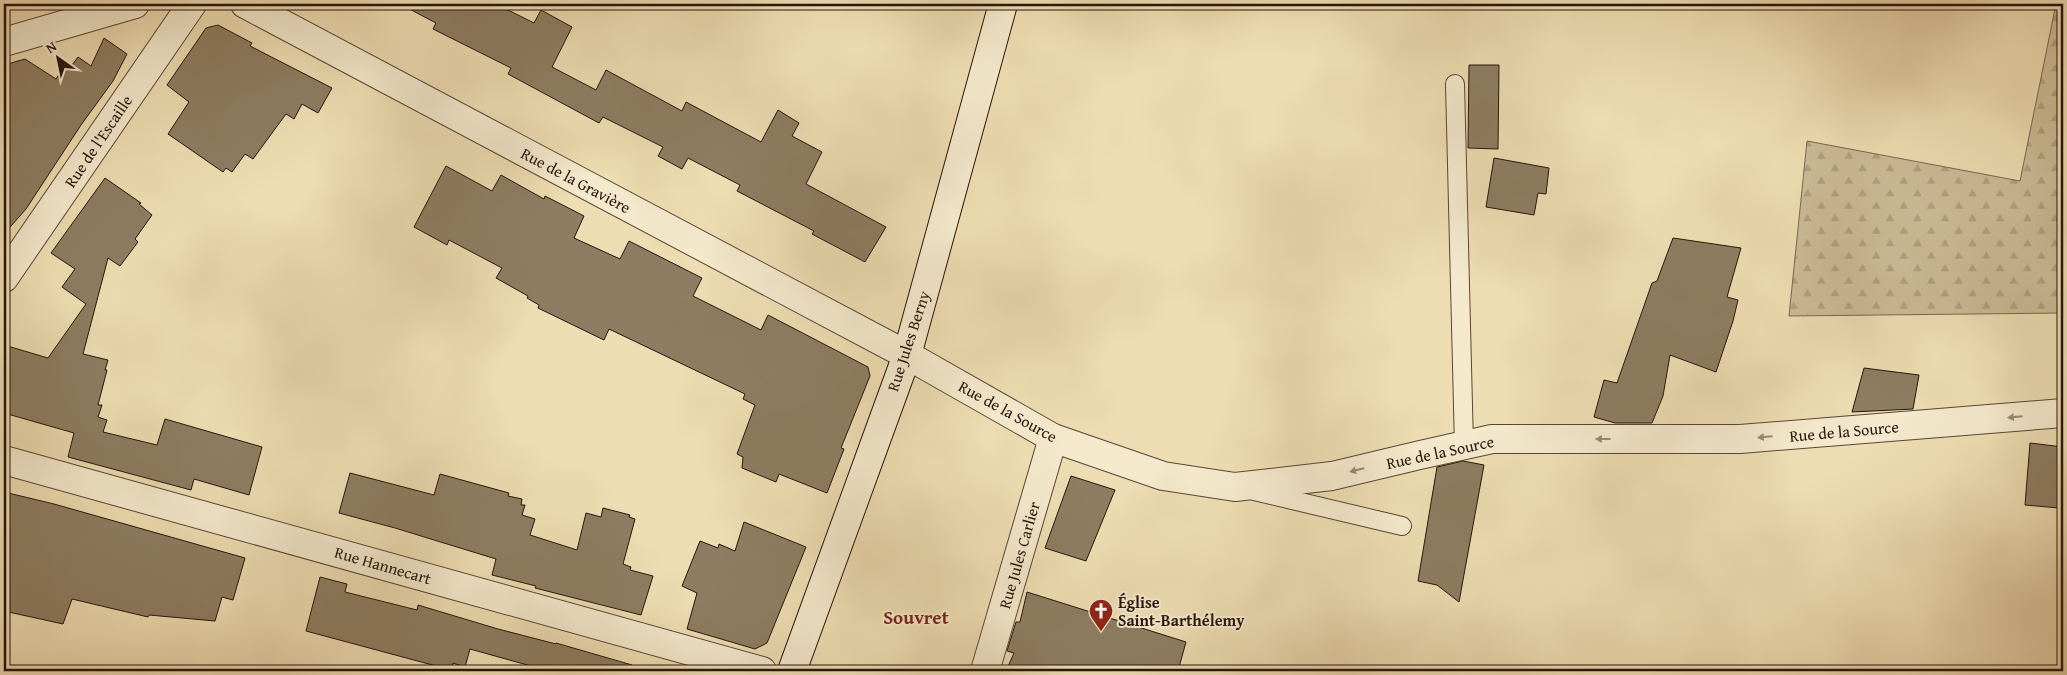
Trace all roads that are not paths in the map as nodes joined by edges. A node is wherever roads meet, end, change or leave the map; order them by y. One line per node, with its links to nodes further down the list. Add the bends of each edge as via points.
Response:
1 (135, 4): 5 (street)
2 (192, 4): 7 (street, Rue de l'Escaille)
3 (245, 4): 8 (street, Rue de la Gravière)
4 (1003, 4): 8 (street, Rue Jules Berny)
5 (4, 42)
6 (1455, 84): 11 (lane)
7 (4, 278)
8 (907, 356): 10 (street, Rue de la Source); 16 (street, Rue Jules Berny)
9 (2063, 413): 11 (street, Rue de la Source, one-way to 11, via 1740,439 1492,440)
10 (1053, 438): 13 (street, Rue de la Source, via 1163,476); 17 (street, Rue Jules Carlier)
11 (1464, 446): 13 (street, Rue de la Source, one-way to 13, via 1332,476)
12 (4, 460): 15 (street, Rue Hannecart)
13 (1235, 487): 14 (lane)
14 (1402, 526)
15 (762, 671)
16 (792, 671)
17 (985, 671)

